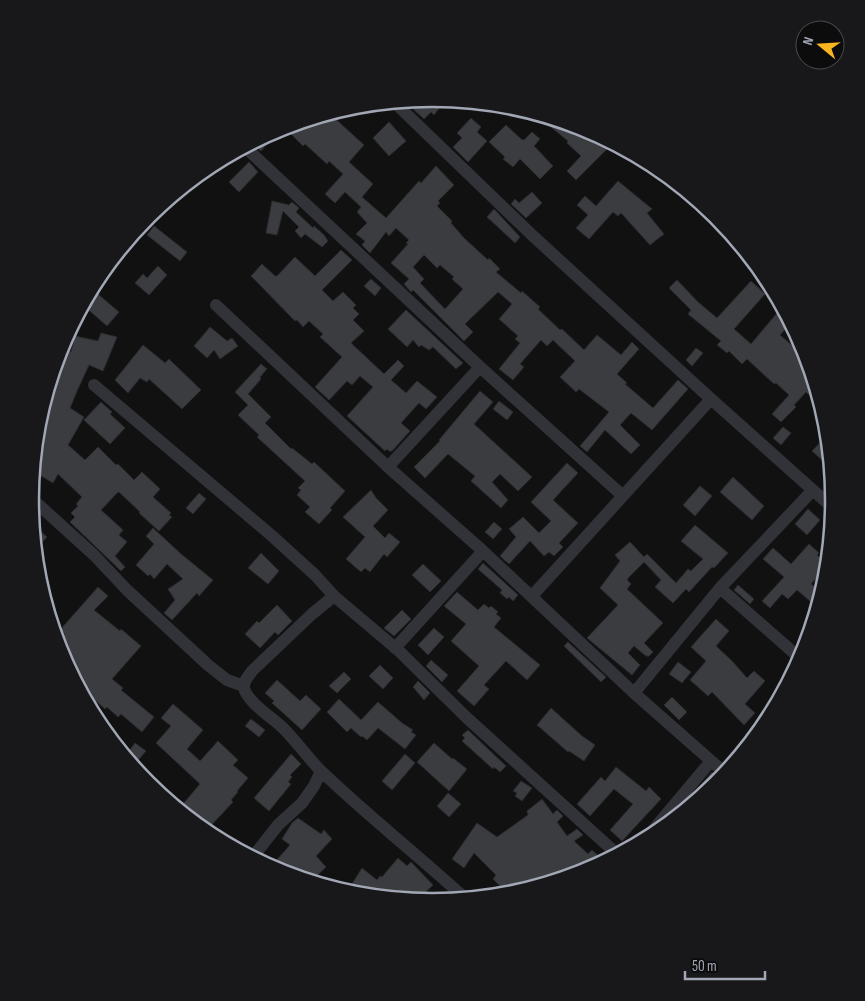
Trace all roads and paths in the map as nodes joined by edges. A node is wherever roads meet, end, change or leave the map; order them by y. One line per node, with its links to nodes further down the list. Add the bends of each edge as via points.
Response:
1 (401, 108): 6 (street)
2 (250, 152): 4 (street)
3 (216, 305): 7 (street)
4 (480, 367): 7 (street); 9 (street)
5 (94, 385): 14 (street, via 270,535)
6 (711, 399): 8 (street); 9 (street)
7 (388, 468): 12 (street)
8 (813, 490): 10 (street); 13 (street)
9 (622, 496): 15 (street)
10 (826, 502)
11 (39, 506): 18 (street, via 202,659 227,680)
12 (483, 551): 15 (street); 16 (street)
13 (720, 588): 17 (street); 19 (street)
14 (334, 596): 16 (street); 18 (street, via 252,671)
15 (532, 596): 19 (street)
16 (395, 648): 24 (street)
17 (795, 654)
18 (244, 686): 22 (street, via 253,701 300,745)
19 (634, 693): 20 (street)
20 (711, 761): 21 (street); 23 (street)
21 (720, 769)
22 (321, 771): 25 (street, via 302,803 278,825); 26 (street)
23 (660, 821)
24 (612, 851)
25 (256, 853)
26 (459, 893)

